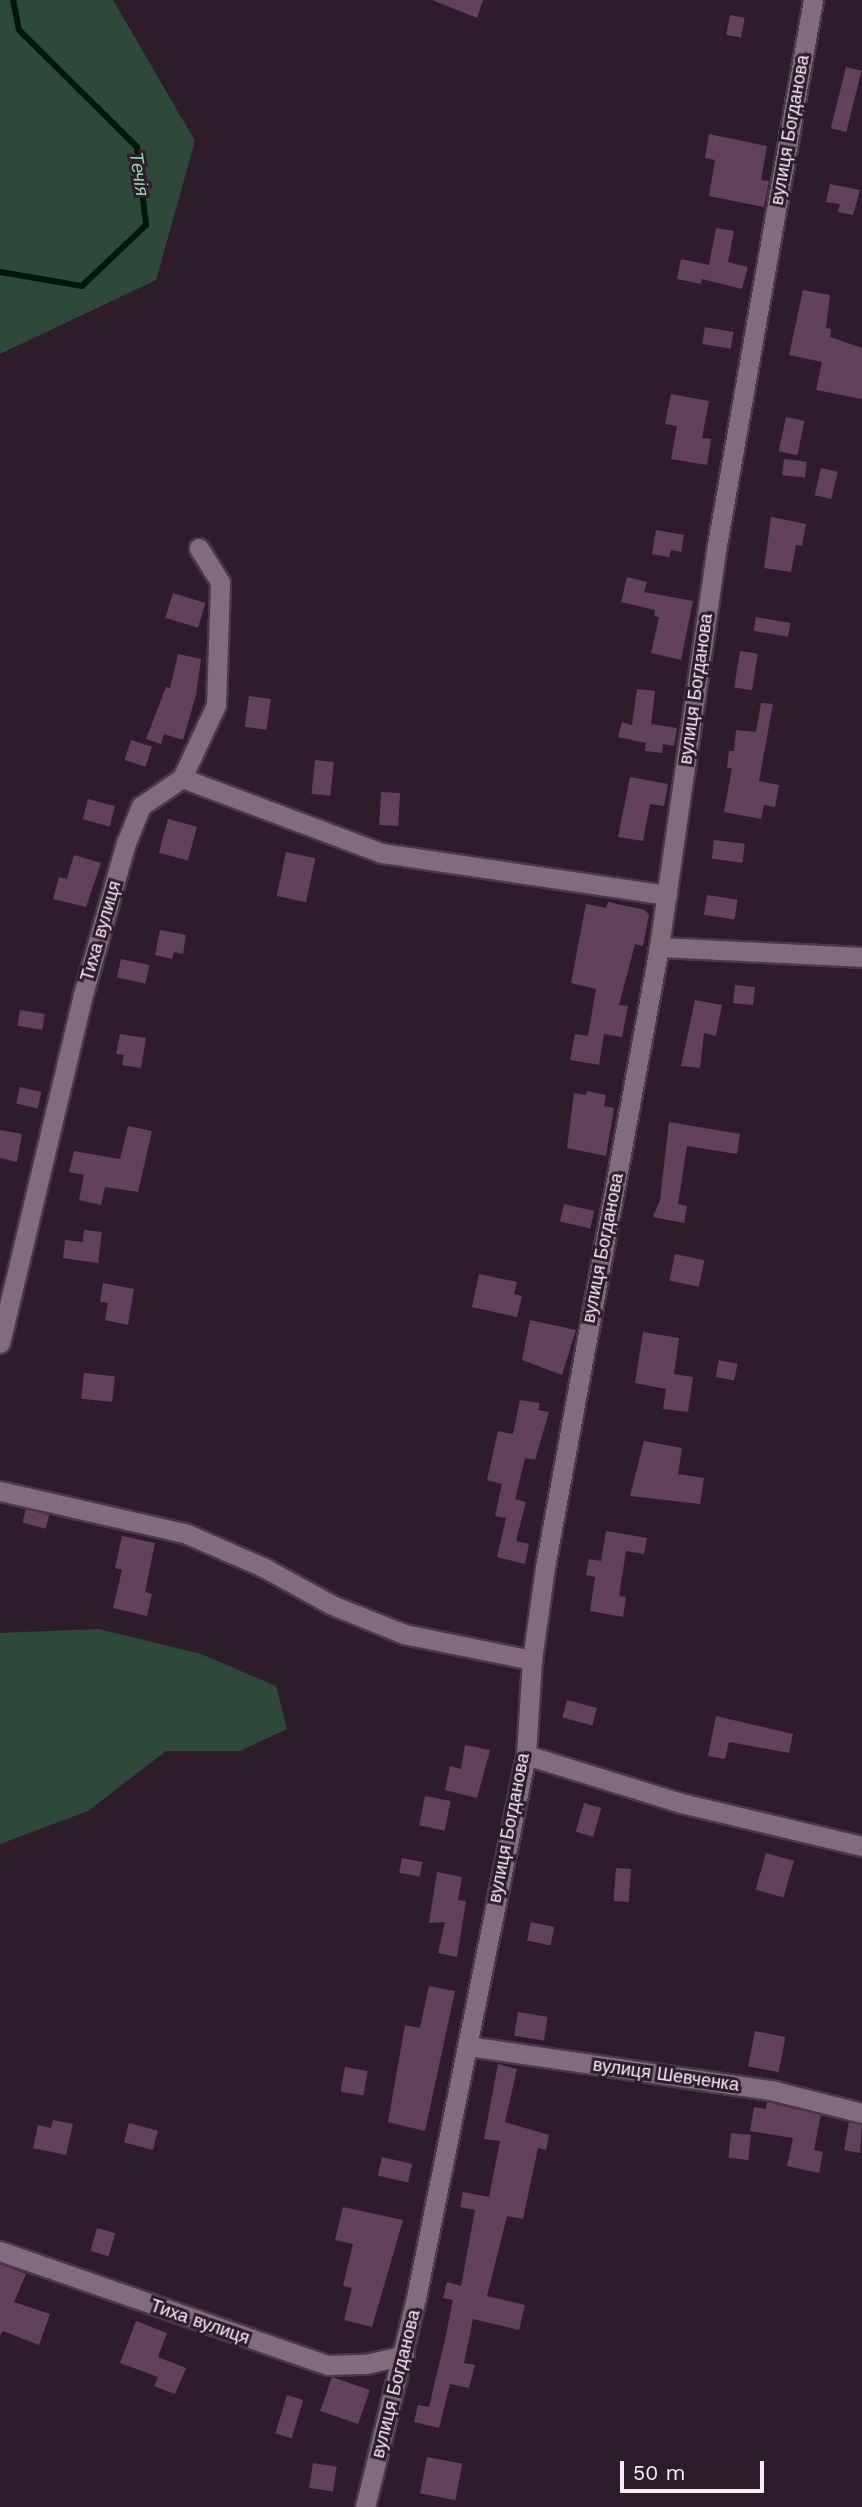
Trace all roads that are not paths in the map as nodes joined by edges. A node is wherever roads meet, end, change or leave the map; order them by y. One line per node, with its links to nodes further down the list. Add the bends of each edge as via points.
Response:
1 (813, 0): 4 (street, вулиця Богданова, via 717,545)
2 (199, 548): 3 (street, via 220,582 216,705)
3 (182, 778): 4 (street, via 382,853); 7 (street, Тиха вулиця, via 141,806 126,844 82,998)
4 (667, 895): 5 (street, вулиця Богданова)
5 (659, 947): 6 (street); 9 (street, вулиця Богданова, via 566,1445)
6 (862, 957)
7 (0, 1343)
8 (0, 1492): 9 (street, via 187,1535 263,1567 332,1605 404,1633)
9 (532, 1660): 10 (street, вулиця Богданова)
10 (526, 1755): 11 (street, via 681,1803); 12 (street, вулиця Богданова)
11 (862, 1846)
12 (468, 2046): 13 (street, вулиця Шевченка, via 775,2091); 15 (street, вулиця Богданова)
13 (862, 2113)
14 (0, 2251): 15 (street, Тиха вулиця, via 328,2365)
15 (404, 2356): 16 (street, вулиця Богданова)
16 (368, 2502)

